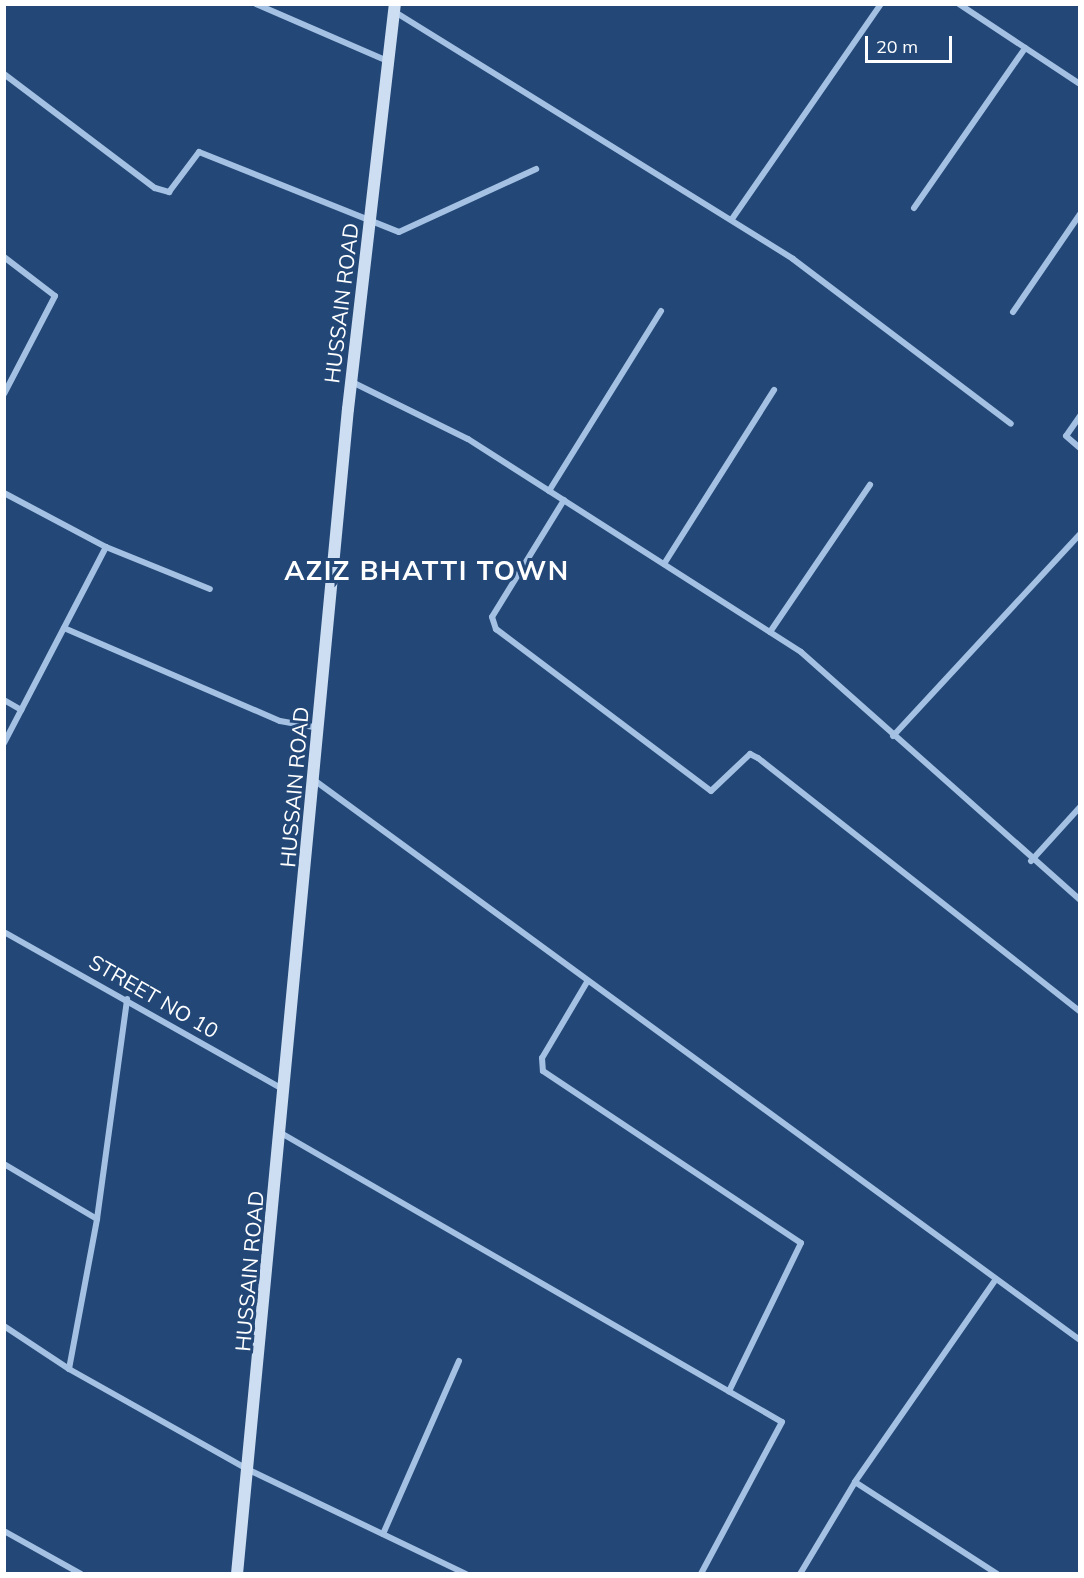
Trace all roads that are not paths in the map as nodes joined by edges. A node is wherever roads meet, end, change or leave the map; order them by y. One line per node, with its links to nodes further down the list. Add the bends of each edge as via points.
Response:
1 (256, 4): 6 (street)
2 (881, 4): 12 (street)
3 (959, 4): 5 (street)
4 (395, 8): 6 (street, HUSSAIN ROAD); 12 (street)
5 (1025, 48): 8 (street); 10 (street)
6 (389, 62): 13 (street, HUSSAIN ROAD)
7 (4, 74): 13 (street, via 155,188 169,192 177,186 188,161 199,152)
8 (1080, 84)
9 (536, 169): 13 (street, via 407,230)
10 (914, 208)
11 (1080, 214): 16 (street)
12 (732, 219): 21 (street)
13 (370, 222): 17 (street, HUSSAIN ROAD)
14 (4, 257): 19 (street, via 55,296)
15 (661, 311): 24 (street)
16 (1013, 312)
17 (352, 382): 24 (street, via 468,439); 35 (street, HUSSAIN ROAD)
18 (774, 390): 29 (street)
19 (4, 394)
20 (1080, 416): 22 (street, via 1066,436)
21 (1011, 424)
22 (1080, 448)
23 (870, 485): 32 (street)
24 (549, 491): 26 (street)
25 (4, 493): 28 (street)
26 (564, 500): 29 (street); 45 (street, via 492,616 489,622 496,629 711,791 750,754 758,758)
27 (1080, 534): 36 (street)
28 (106, 547): 30 (street); 31 (street)
29 (664, 564): 32 (street)
30 (210, 589)
31 (64, 628): 34 (street); 35 (street, via 280,721)
32 (770, 632): 36 (street, via 801,651)
33 (4, 700): 34 (street)
34 (21, 710): 37 (street)
35 (319, 728): 38 (street, HUSSAIN ROAD)
36 (893, 736): 40 (street)
37 (4, 743)
38 (314, 780): 43 (street); 46 (street, HUSSAIN ROAD)
39 (1080, 807): 40 (street)
40 (1031, 861): 41 (street)
41 (1080, 900)
42 (4, 932): 44 (street, STREET NO 10)
43 (587, 982): 50 (street); 55 (street, via 542,1058 543,1071 801,1244)
44 (127, 999): 46 (street, STREET NO 10); 49 (street)
45 (1080, 1011)
46 (285, 1091): 47 (street, HUSSAIN ROAD)
47 (281, 1133): 55 (street); 56 (street, HUSSAIN ROAD)
48 (4, 1164): 49 (street)
49 (97, 1219): 54 (street)
50 (996, 1280): 52 (street); 57 (street)
51 (4, 1326): 54 (street)
52 (1080, 1340)
53 (459, 1360): 59 (street)
54 (69, 1369): 56 (street)
55 (729, 1391): 60 (street, via 782,1422)
56 (249, 1470): 59 (street); 62 (street, HUSSAIN ROAD)
57 (855, 1482): 65 (street); 66 (street)
58 (4, 1531): 61 (street)
59 (383, 1534): 63 (street)
60 (702, 1572): 64 (street)
61 (81, 1574)
62 (237, 1574)
63 (466, 1574)
64 (710, 1574)
65 (800, 1574)
66 (997, 1574)

